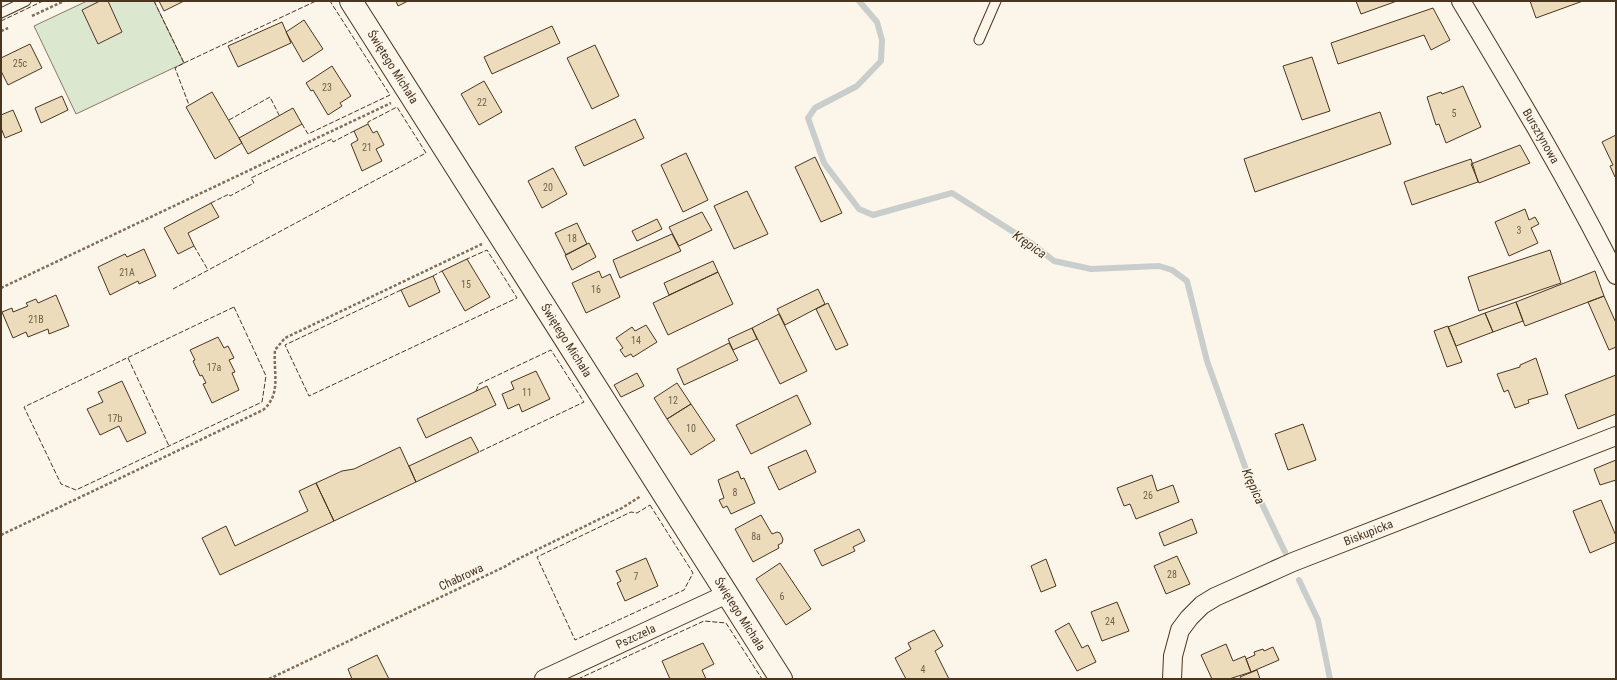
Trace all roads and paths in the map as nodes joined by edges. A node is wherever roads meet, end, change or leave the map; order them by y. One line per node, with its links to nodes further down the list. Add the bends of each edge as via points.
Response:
1 (26, 1): 5 (lane)
2 (351, 1): 7 (street, Świętego Michała)
3 (996, 1): 6 (lane)
4 (1461, 1): 9 (street, Bursztynowa, via 1543,138)
5 (1, 13)
6 (979, 40)
7 (409, 94): 8 (street, Świętego Michała); 10 (path)
8 (499, 236): 12 (street, Świętego Michała); 13 (path, via 284,338 275,350 274,397 263,410)
9 (1616, 275)
10 (1, 288)
11 (1616, 436): 18 (street, Biskupicka, via 1293,562 1215,597 1202,605 1180,630 1173,656)
12 (657, 484): 14 (street, Świętego Michała); 15 (path, Chabrowa, via 622,508)
13 (1, 535)
14 (727, 594): 16 (street, Pszczela); 17 (street, Świętego Michała)
15 (269, 679)
16 (544, 679)
17 (781, 679)
18 (1172, 679)

